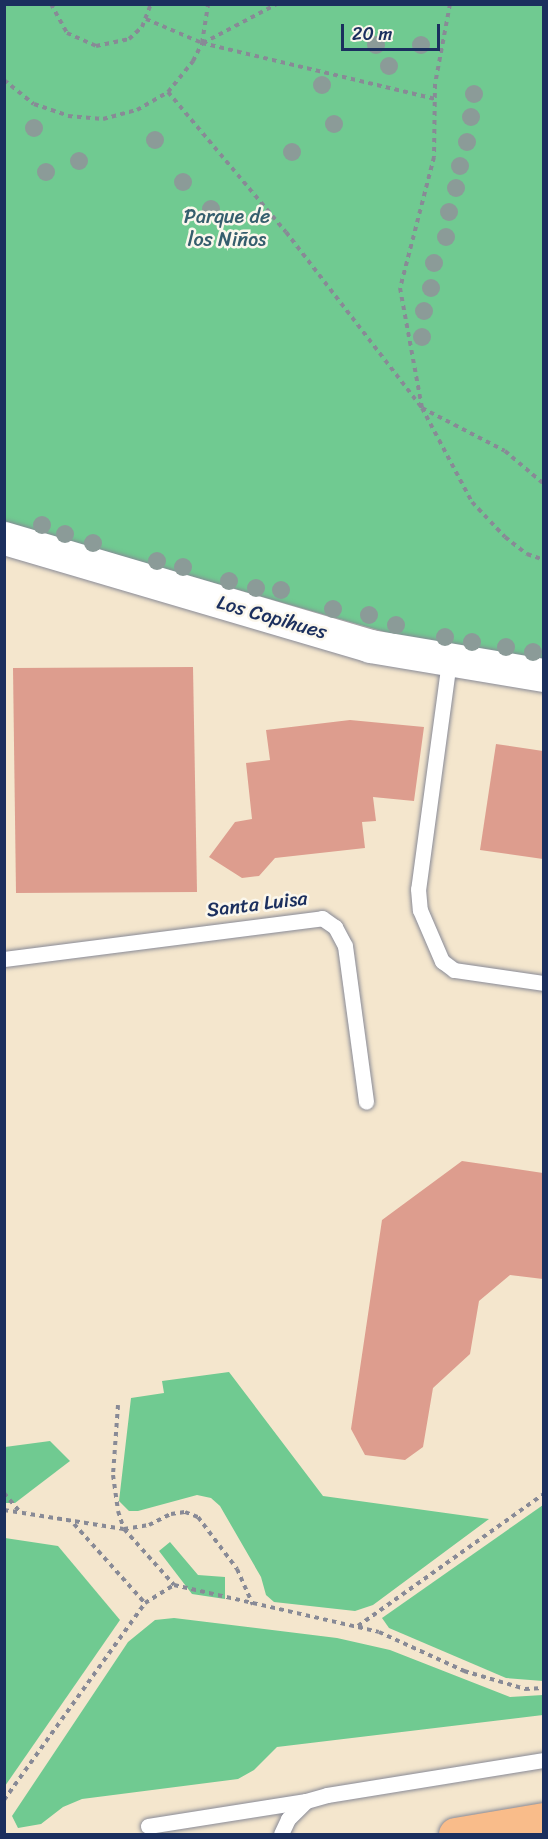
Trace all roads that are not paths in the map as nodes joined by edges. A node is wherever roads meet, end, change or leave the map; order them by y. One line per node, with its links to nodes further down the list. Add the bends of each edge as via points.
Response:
1 (4, 538): 2 (street, Los Copihues, via 370,646)
2 (448, 661): 3 (street, Los Copihues); 5 (lane, via 418,890 420,910 442,961 454,970)
3 (543, 675)
4 (4, 959): 6 (lane, Santa Luisa, via 322,918 335,927 345,946)
5 (543, 983)
6 (366, 1102)
7 (543, 1760): 8 (lane)
8 (306, 1801): 10 (lane); 11 (lane, via 288,1819)
9 (543, 1819): 12 (main road)
10 (148, 1826)
11 (281, 1834)
12 (455, 1834)

